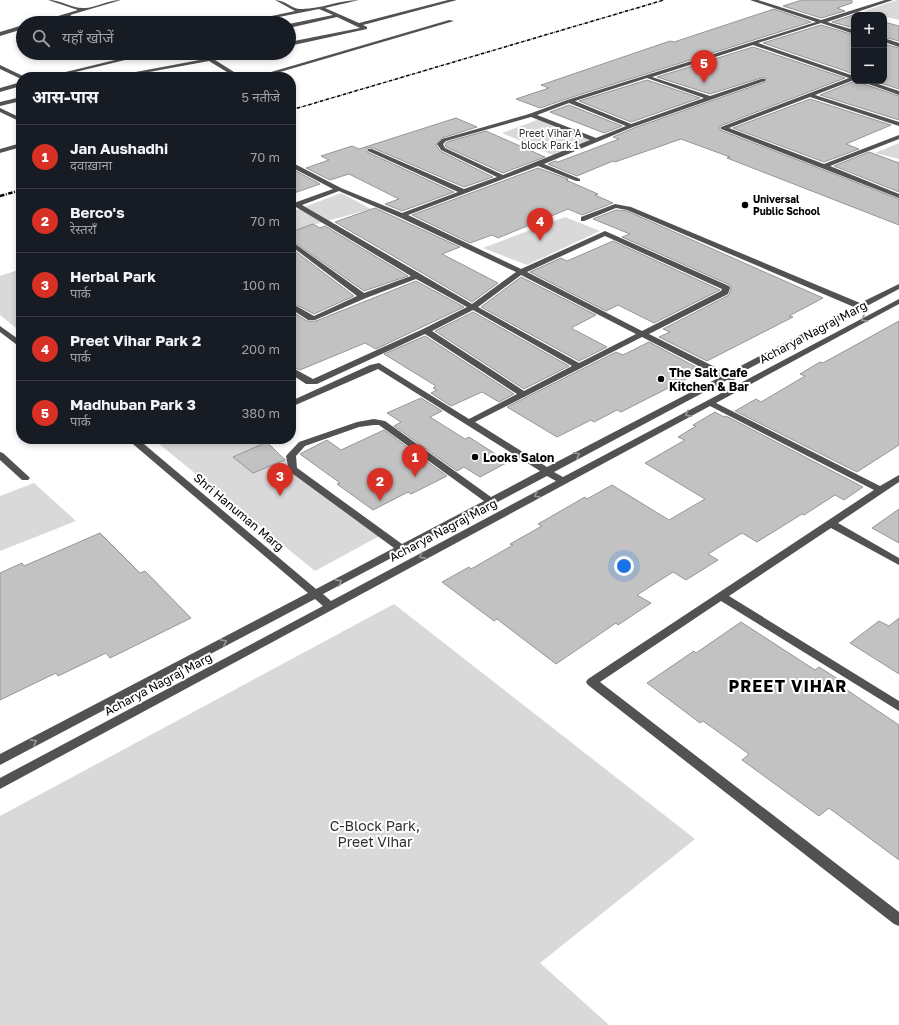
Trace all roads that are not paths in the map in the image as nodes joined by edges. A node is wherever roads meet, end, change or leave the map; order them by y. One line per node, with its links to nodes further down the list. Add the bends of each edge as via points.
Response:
1 (51, 0): 9 (street)
2 (118, 0): 9 (street)
3 (278, 0): 10 (street)
4 (356, 0): 8 (street)
5 (454, 0): 17 (street)
6 (753, 0): 16 (street)
7 (890, 0): 16 (street)
8 (321, 8): 10 (street); 14 (street)
9 (83, 10): 11 (street)
10 (300, 12): 13 (street)
11 (66, 15): 12 (street)
12 (62, 16)
13 (279, 16)
14 (337, 16): 17 (street); 18 (street)
15 (451, 21): 34 (street)
16 (822, 22): 20 (street); 24 (street)
17 (358, 24): 23 (street, via 364,28)
18 (296, 25)
19 (16, 29): 21 (street)
20 (851, 31)
21 (0, 34)
22 (887, 41): 25 (street)
23 (296, 43)
24 (753, 43): 36 (street); 37 (street)
25 (899, 45)
26 (113, 60): 31 (street)
27 (147, 60): 30 (street)
28 (211, 60): 30 (street); 33 (street)
29 (0, 67): 35 (street)
30 (162, 68): 32 (street)
31 (67, 72)
32 (140, 72)
33 (231, 72)
34 (274, 72)
35 (16, 75)
36 (648, 77): 45 (street); 47 (street)
37 (851, 77)
38 (851, 79): 44 (street)
39 (763, 80): 45 (street)
40 (872, 84): 43 (street)
41 (16, 85): 42 (street)
42 (0, 90)
43 (899, 93)
44 (810, 95): 52 (street); 60 (street, via 723,128)
45 (710, 98): 53 (street)
46 (16, 100): 48 (street)
47 (569, 100): 50 (street); 53 (street)
48 (0, 104)
49 (0, 110): 51 (street)
50 (531, 115): 55 (street); 62 (street, via 444,140 440,144 443,149)
51 (16, 118)
52 (899, 124)
53 (631, 126): 55 (street)
54 (899, 137): 60 (street)
55 (595, 140): 59 (street)
56 (16, 146): 58 (street)
57 (370, 150): 65 (street)
58 (0, 151)
59 (538, 164): 62 (street); 63 (street)
60 (824, 166): 66 (street)
61 (296, 167): 64 (street)
62 (502, 177): 65 (street)
63 (578, 180)
64 (339, 189): 67 (street); 69 (street)
65 (464, 192): 69 (street)
66 (899, 196)
67 (296, 205)
68 (296, 207): 73 (street)
69 (402, 215): 72 (street)
70 (584, 219): 77 (street, via 615,206 629,208)
71 (296, 247): 75 (street)
72 (521, 272): 78 (street); 82 (street); 82 (street, via 606,233 726,288 726,292)
73 (417, 276): 75 (street); 78 (street)
74 (899, 286): 77 (street, Acharya Nagraj Marg)
75 (362, 296): 79 (street, via 314,319)
76 (899, 301): 87 (street, Acharya Nagraj Marg, one-way to 87)
77 (859, 306): 86 (street, Acharya Nagraj Marg)
78 (473, 307): 81 (street); 84 (street)
79 (296, 308)
80 (0, 328): 83 (street)
81 (426, 331): 85 (street, via 314,382 309,382); 88 (street)
82 (641, 334): 84 (street); 86 (street)
83 (16, 342)
84 (578, 366): 88 (street)
85 (296, 373)
86 (727, 376): 87 (street); 94 (street, Acharya Nagraj Marg, one-way to 86)
87 (742, 384): 90 (street, Acharya Nagraj Marg)
88 (523, 394): 91 (street)
89 (296, 402): 91 (street, via 379,366)
90 (710, 403): 97 (street, Acharya Nagraj Marg, one-way to 97); 98 (street)
91 (469, 422): 94 (street)
92 (138, 444): 103 (street, Shri Hanuman Marg)
93 (0, 456): 95 (street)
94 (548, 471): 97 (street); 99 (street, Acharya Nagraj Marg)
95 (25, 478)
96 (899, 478): 98 (street)
97 (562, 481): 105 (street, Acharya Nagraj Marg, one-way to 105)
98 (881, 490): 100 (street)
99 (491, 501): 101 (street, Acharya Nagraj Marg); 101 (street, via 382,423 357,424 302,444 291,456 292,470)
100 (830, 523): 102 (street); 104 (street)
101 (401, 548): 103 (street, Acharya Nagraj Marg, one-way to 101)
102 (899, 562)
103 (316, 593): 105 (street, Shri Hanuman Marg); 107 (street, Acharya Nagraj Marg, one-way to 103)
104 (721, 596): 106 (street); 109 (street, via 592,682)
105 (330, 606): 108 (street, Acharya Nagraj Marg)
106 (899, 707)
107 (0, 760)
108 (0, 784)
109 (899, 920)

